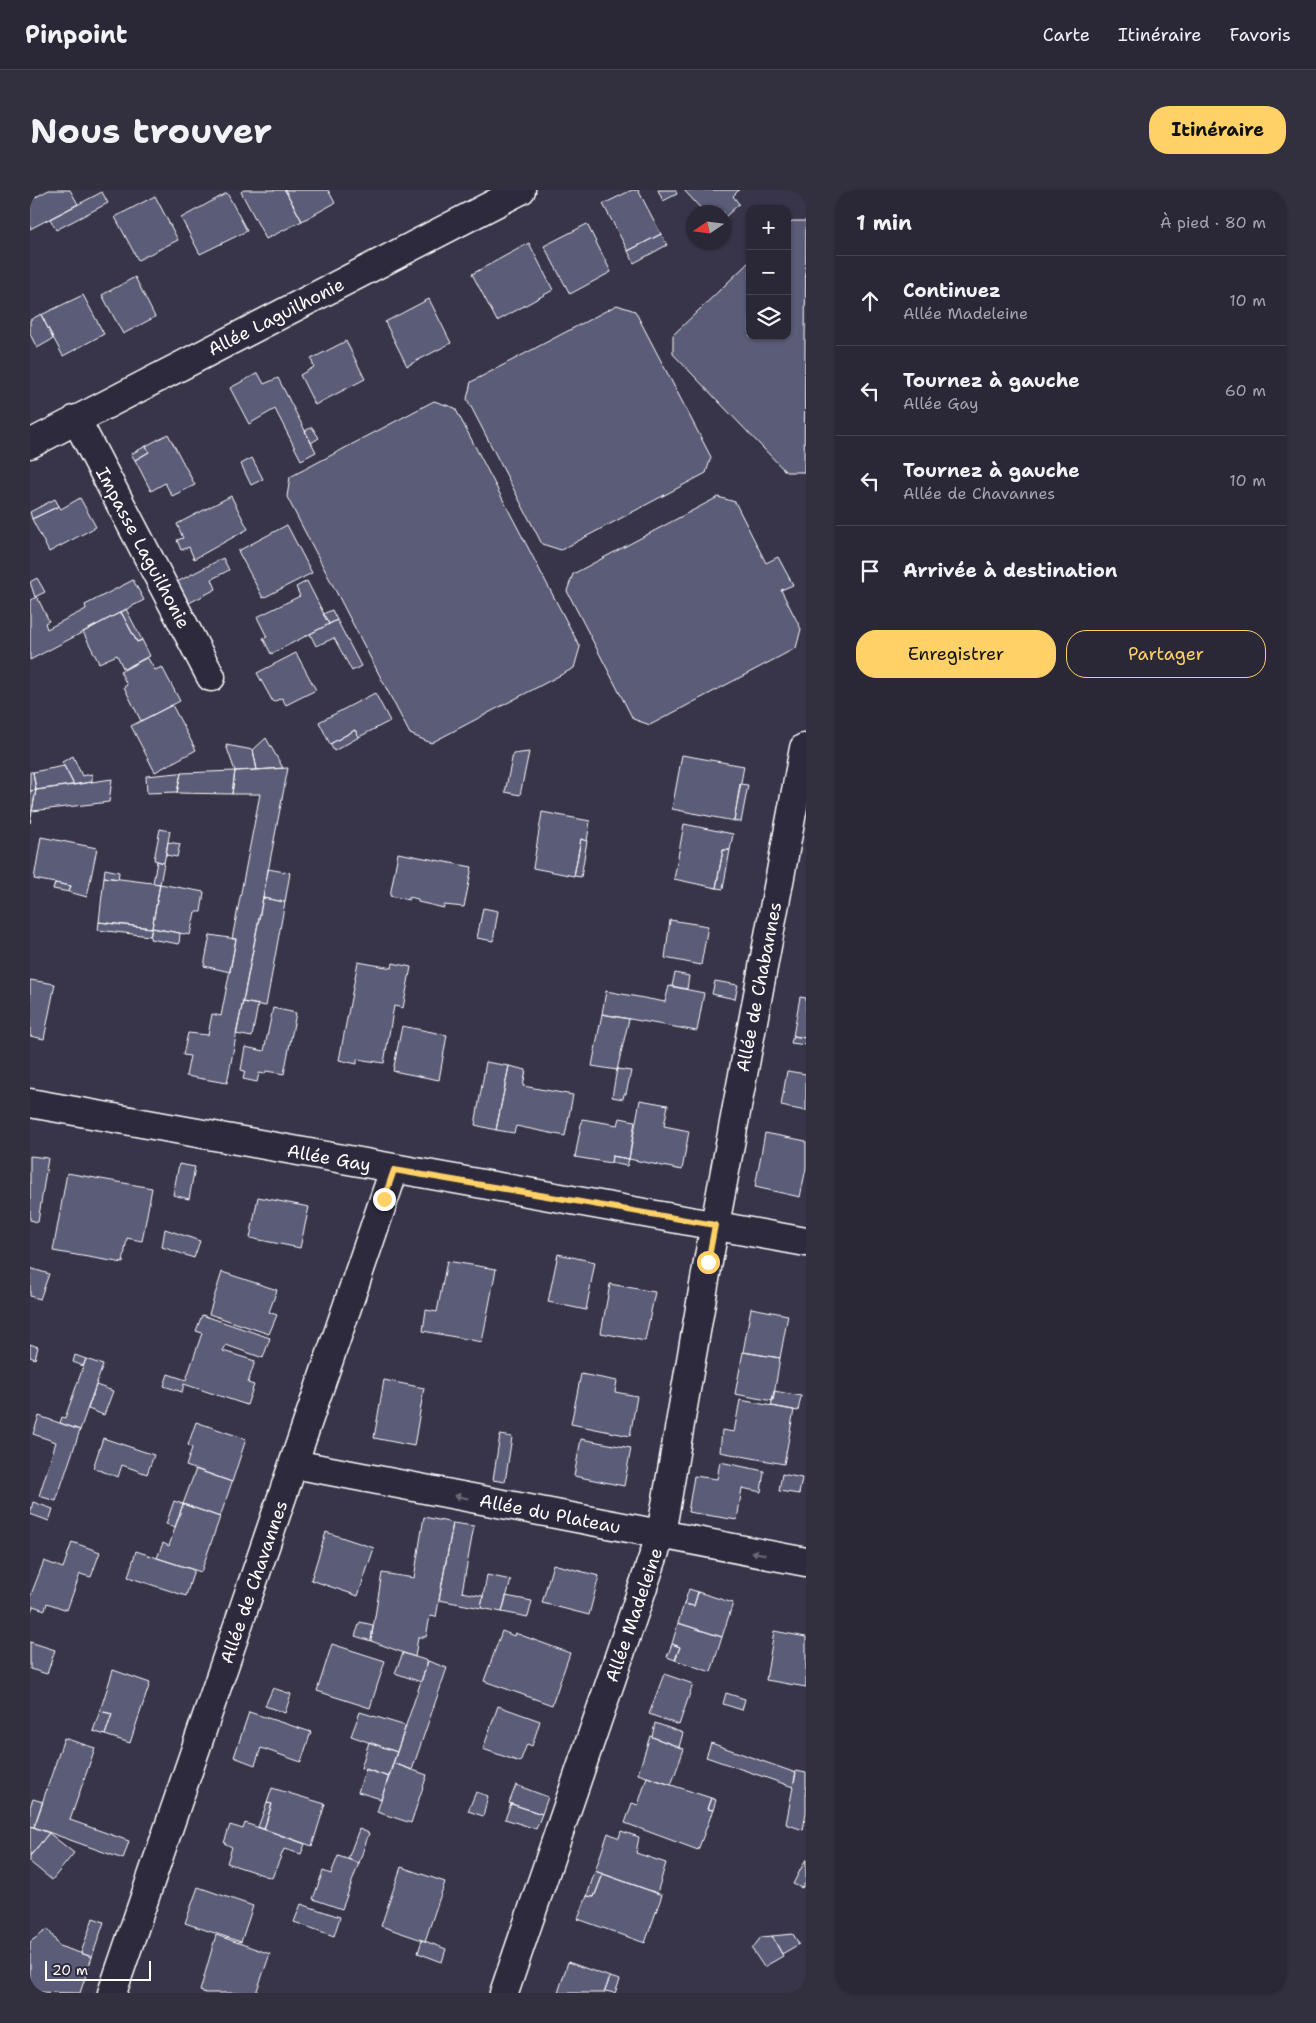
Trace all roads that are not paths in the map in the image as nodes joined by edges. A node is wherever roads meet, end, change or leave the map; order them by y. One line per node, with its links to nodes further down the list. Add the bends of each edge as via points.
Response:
1 (522, 190): 2 (street, Allée Laguilhonie)
2 (76, 419): 3 (street, Allée Laguilhonie); 4 (street, Impasse Laguilhonie)
3 (30, 444)
4 (211, 678)
5 (804, 748): 8 (street, Allée de Chabannes)
6 (30, 1103): 7 (street, Allée Gay)
7 (394, 1170): 8 (street, Allée Gay); 10 (street, Allée de Chavannes)
8 (715, 1225): 9 (street, Allée Gay); 11 (street, Allée Madeleine)
9 (806, 1242)
10 (294, 1464): 11 (street, Allée du Plateau, one-way to 10); 13 (street, Allée de Chavannes)
11 (662, 1534): 12 (street, Allée du Plateau, one-way to 11); 14 (street, Allée Madeleine)
12 (806, 1562)
13 (112, 1993)
14 (504, 1993)

